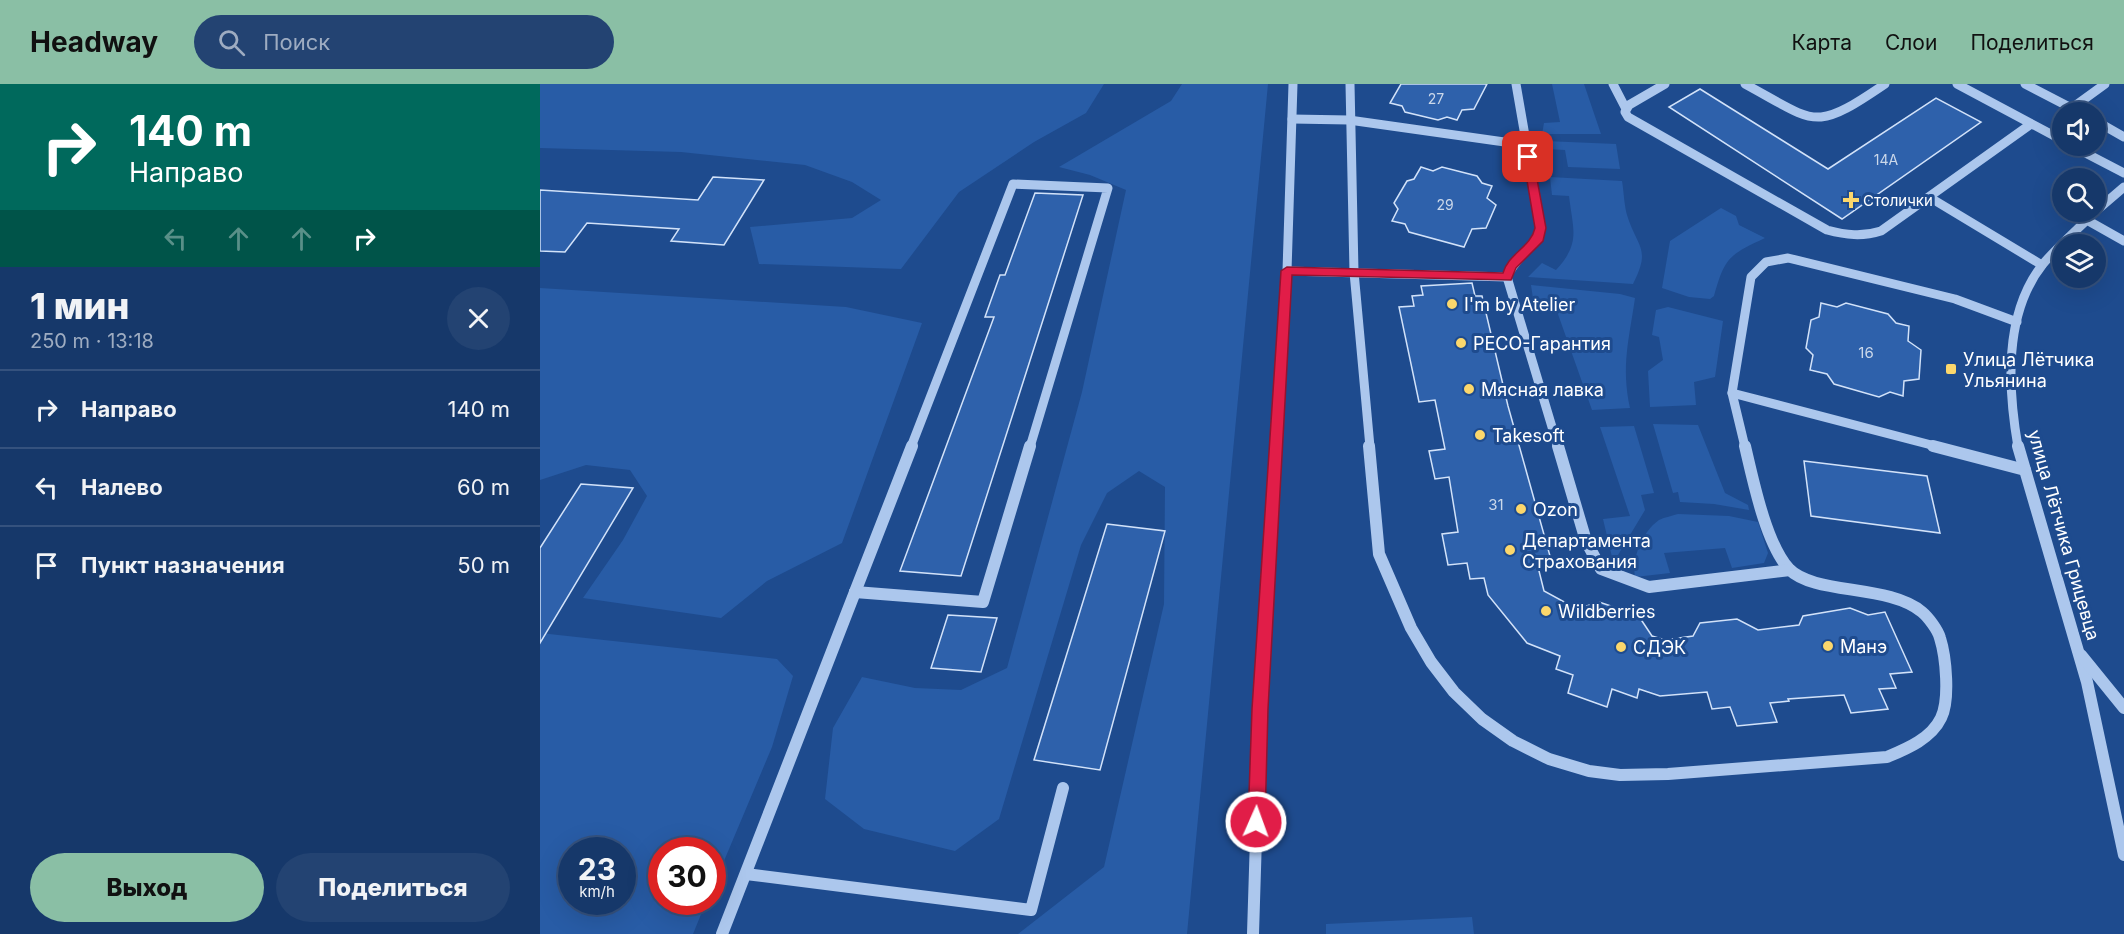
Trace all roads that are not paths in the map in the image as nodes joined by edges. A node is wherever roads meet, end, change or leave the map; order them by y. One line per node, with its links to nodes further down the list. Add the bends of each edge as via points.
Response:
1 (1293, 84): 14 (street)
2 (1350, 84): 15 (street)
3 (1516, 84): 20 (street)
4 (1613, 84): 13 (street)
5 (1665, 84): 13 (street)
6 (1744, 84): 7 (street, via 1792,111 1820,118 1839,114)
7 (1885, 84)
8 (1958, 84): 16 (street)
9 (2025, 84): 11 (street)
10 (2106, 84): 12 (street)
11 (2060, 102)
12 (2085, 102)
13 (1626, 109): 24 (street, via 1628,117 1639,124 1827,230 1869,235 1881,231)
14 (1292, 119): 15 (street); 30 (street)
15 (1349, 120): 20 (street); 31 (street)
16 (2031, 124): 18 (street); 24 (street)
17 (2106, 127): 19 (street)
18 (2052, 135)
19 (2124, 137)
20 (1526, 145): 32 (street, via 1541,228 1539,238 1510,266)
21 (2091, 156): 22 (street)
22 (2124, 173)
23 (2124, 187): 25 (street, улица Лётчика Грицевца)
24 (1929, 197): 29 (street)
25 (2106, 202)
26 (2082, 222): 29 (street, улица Лётчика Грицевца)
27 (2090, 222): 28 (street)
28 (2124, 241)
29 (2042, 265): 33 (street, улица Лётчика Грицевца, via 2024,297)
30 (1287, 271): 31 (street); 44 (street, via 1260,709)
31 (1354, 272): 32 (street); 36 (street, via 1379,554 1391,589 1419,644 1444,681 1509,740 1544,757 1590,771 1648,775 1887,757 1918,744 1941,719 1947,692 1940,636 1935,628 1923,613 1904,600 1811,581)
32 (1507, 278): 36 (street, via 1586,541 1601,569 1649,587)
33 (2017, 322): 34 (street, via 1944,296 1788,258 1772,259 1760,265 1751,277); 35 (street, улица Лётчика Грицевца, via 2011,396)
34 (1732, 393): 35 (street); 36 (street, via 1757,496 1774,546)
35 (2025, 470): 38 (street, улица Лётчика Грицевца)
36 (1790, 570)
37 (855, 592): 37 (street, via 1013,184 1108,188 983,602); 42 (street)
38 (2077, 651): 39 (street); 41 (street, улица Лётчика Грицевца)
39 (2124, 708)
40 (1063, 788): 42 (street, via 1031,910)
41 (2124, 855)
42 (746, 874): 43 (street)
43 (722, 934)
44 (1253, 934)

